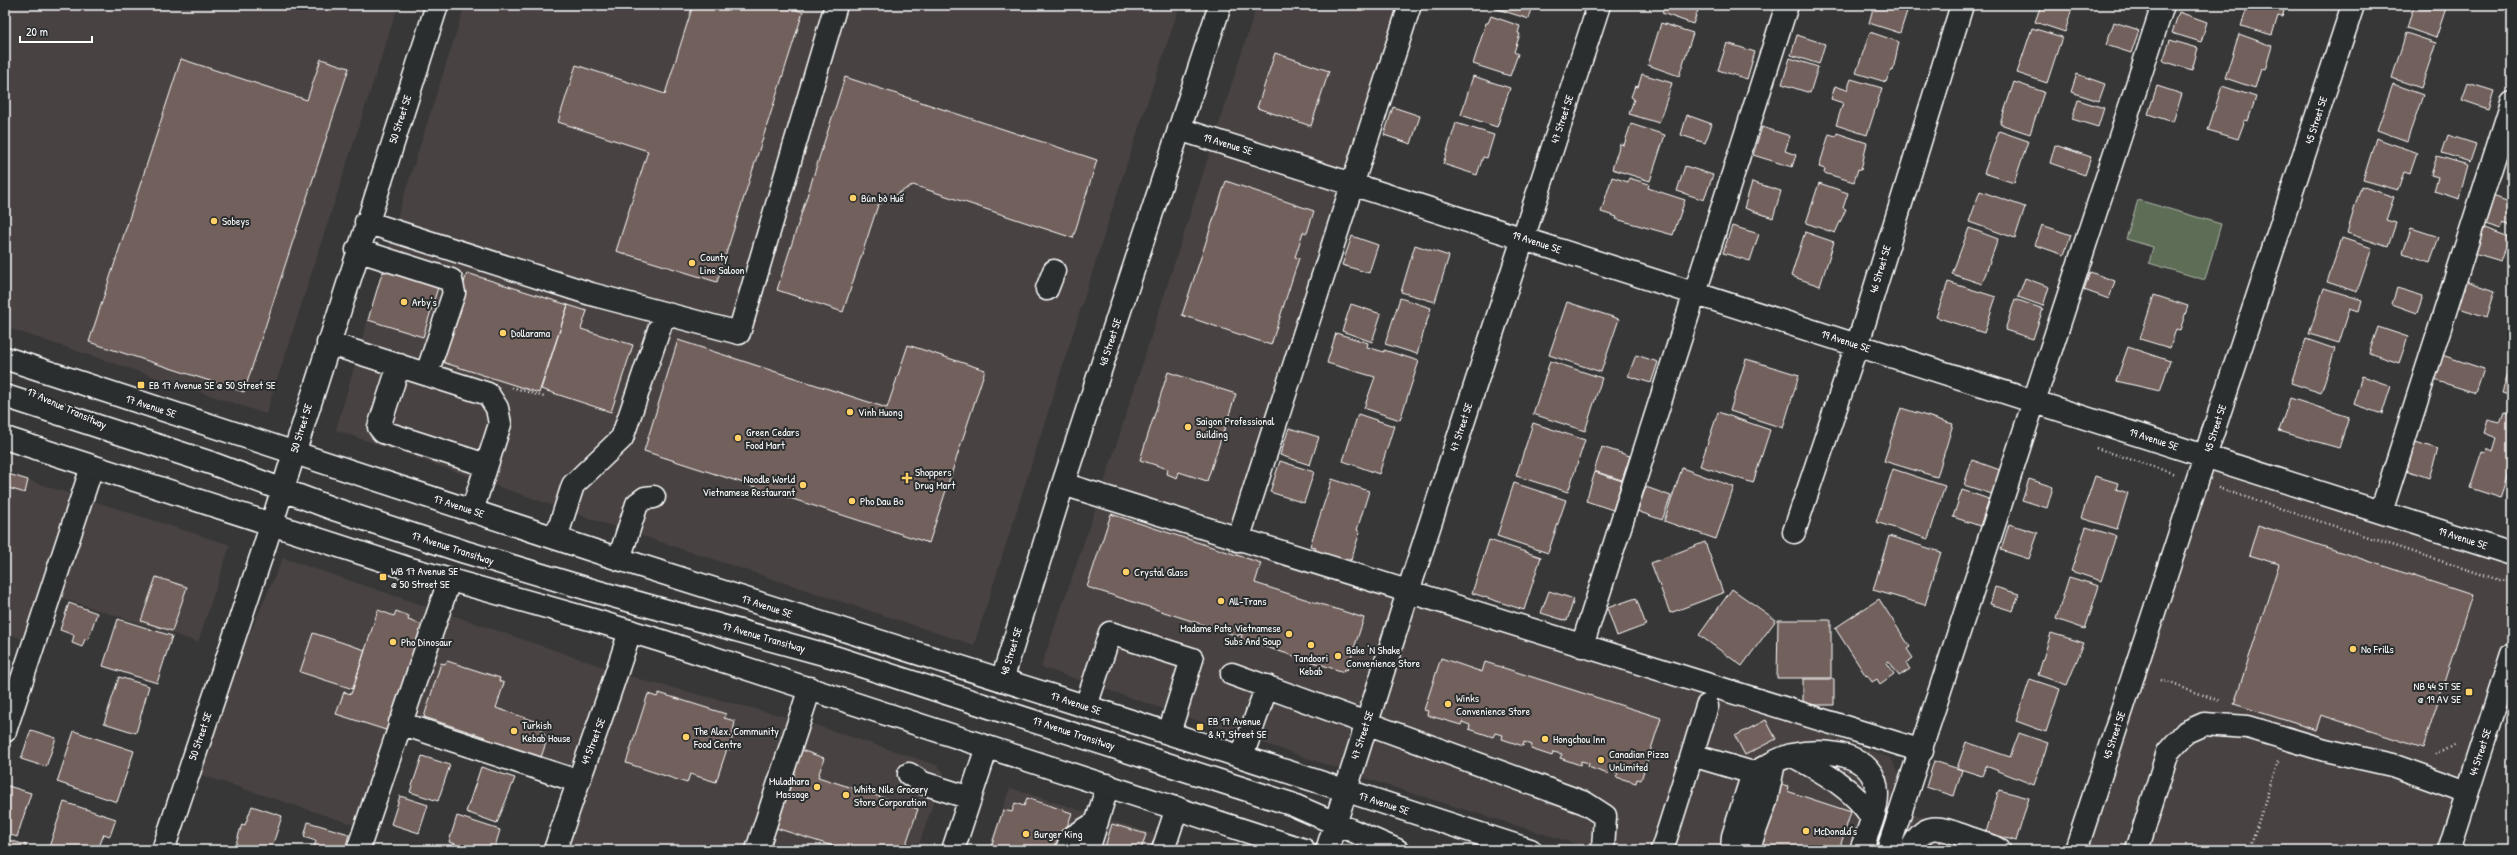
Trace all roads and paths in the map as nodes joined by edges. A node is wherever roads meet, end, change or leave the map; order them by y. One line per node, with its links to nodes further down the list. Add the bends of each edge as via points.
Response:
1 (437, 5): 13 (street, 50 Street SE)
2 (836, 5): 17 (street, via 739,333)
3 (1220, 5): 11 (street, 48 Street SE)
4 (1410, 5): 12 (street)
5 (1599, 5): 14 (street, 47 Street SE)
6 (1787, 5): 16 (street)
7 (1962, 5): 19 (street, 46 Street SE)
8 (2163, 5): 25 (street)
9 (2353, 5): 29 (street, 45 Street SE)
10 (2512, 102): 36 (street)
11 (1179, 129): 12 (street, 19 Avenue SE); 32 (street, 48 Street SE)
12 (1352, 183): 14 (street, 19 Avenue SE); 40 (street)
13 (366, 222): 15 (street, 50 Street SE); 17 (street)
14 (1523, 238): 16 (street, 19 Avenue SE); 44 (street, 47 Street SE)
15 (358, 250): 18 (street, 50 Street SE); 22 (street, via 450,280 454,293)
16 (1695, 293): 19 (street, 19 Avenue SE); 46 (street)
17 (664, 315): 39 (street, via 622,438 573,485)
18 (328, 343): 21 (street); 28 (street, 50 Street SE)
19 (1857, 344): 25 (street, 19 Avenue SE); 38 (street, 46 Street SE)
20 (5, 358): 28 (street, 17 Avenue SE)
21 (399, 365): 22 (street); 30 (street, via 379,427 382,432)
22 (427, 374): 30 (street, via 488,394 497,408 500,424)
23 (5, 381): 26 (street, 17 Avenue Transitway, via 64,405)
24 (5, 396): 26 (street, 17 Avenue Transitway)
25 (2035, 401): 29 (street, 19 Avenue SE); 60 (street)
26 (128, 436): 33 (street, 17 Avenue Transitway)
27 (5, 438): 31 (street)
28 (293, 453): 33 (street, 50 Street SE); 35 (street, 17 Avenue SE)
29 (2206, 456): 36 (street, 19 Avenue SE); 95 (street, 45 Street SE)
30 (486, 465): 35 (street)
31 (92, 467): 37 (street); 56 (street)
32 (1063, 484): 40 (street); 49 (street, 48 Street SE)
33 (282, 489): 37 (street, 50 Street SE); 74 (street, 17 Avenue Transitway, via 334,509 530,572 763,636 932,688 1291,804)
34 (654, 497): 42 (street, via 644,498 637,504)
35 (472, 511): 39 (street, 17 Avenue SE)
36 (2381, 512): 41 (street, 19 Avenue SE)
37 (271, 524): 43 (street); 75 (street, 50 Street SE)
38 (1794, 532)
39 (556, 538): 42 (street, 17 Avenue SE)
40 (1238, 540): 44 (street)
41 (2512, 554)
42 (619, 559): 49 (street, 17 Avenue SE)
43 (449, 581): 45 (street); 54 (street)
44 (1408, 592): 46 (street); 55 (street, 47 Street SE)
45 (630, 631): 51 (street); 66 (street, 49 Street SE, via 606,708)
46 (1582, 646): 60 (street)
47 (2512, 654): 69 (street, 44 Street SE)
48 (1232, 674): 50 (street)
49 (1002, 680): 52 (street, 17 Avenue SE)
50 (1267, 686): 55 (street); 62 (street)
51 (810, 688): 59 (street); 78 (street)
52 (1086, 706): 57 (street, 17 Avenue SE); 57 (street, via 1110,633 1184,656 1192,659)
53 (1707, 706): 61 (street)
54 (400, 723): 66 (street); 76 (street)
55 (1366, 724): 68 (street, 47 Street SE); 87 (street, via 1585,803 1605,816)
56 (5, 732)
57 (1169, 733): 62 (street, 17 Avenue SE)
58 (2286, 738): 69 (street, via 2324,750 2392,765); 96 (street, via 2248,727 2204,724 2186,732 2168,752); 97 (path)
59 (987, 747): 67 (street); 70 (street)
60 (1922, 751): 92 (street)
61 (1692, 755): 64 (street); 88 (street)
62 (1242, 756): 68 (street, 17 Avenue SE)
63 (1782, 759): 64 (street); 72 (street, via 1810,765 1851,794); 72 (street, via 1826,752 1860,762 1869,770 1876,782 1877,795); 90 (street)
64 (1754, 773): 89 (street, via 1733,836)
65 (909, 774): 70 (street, via 923,783)
66 (577, 781): 77 (street, 49 Street SE)
67 (1108, 785): 71 (street); 73 (street)
68 (1346, 790): 74 (street, 47 Street SE); 86 (street, 17 Avenue SE)
69 (2467, 792): 98 (street, 44 Street SE)
70 (970, 798): 79 (street)
71 (1177, 808): 82 (street); 83 (street)
72 (1868, 813): 91 (street)
73 (1096, 822): 80 (street, via 1071,838); 81 (street)
74 (1335, 823): 84 (street, 47 Street SE); 85 (street, 17 Avenue Transitway)
75 (163, 850)
76 (358, 850)
77 (555, 850)
78 (757, 850)
79 (952, 850)
80 (1067, 850)
81 (1088, 850)
82 (1163, 850)
83 (1304, 850)
84 (1327, 850)
85 (1397, 850)
86 (1530, 850)
87 (1603, 850)
88 (1662, 850)
89 (1732, 850)
90 (1748, 850)
91 (1861, 850)
92 (1888, 850)
93 (1911, 850): 94 (street, via 1919,834 1929,829 1941,828)
94 (1999, 850)
95 (2076, 850)
96 (2137, 850)
97 (2249, 850)
98 (2449, 850)

